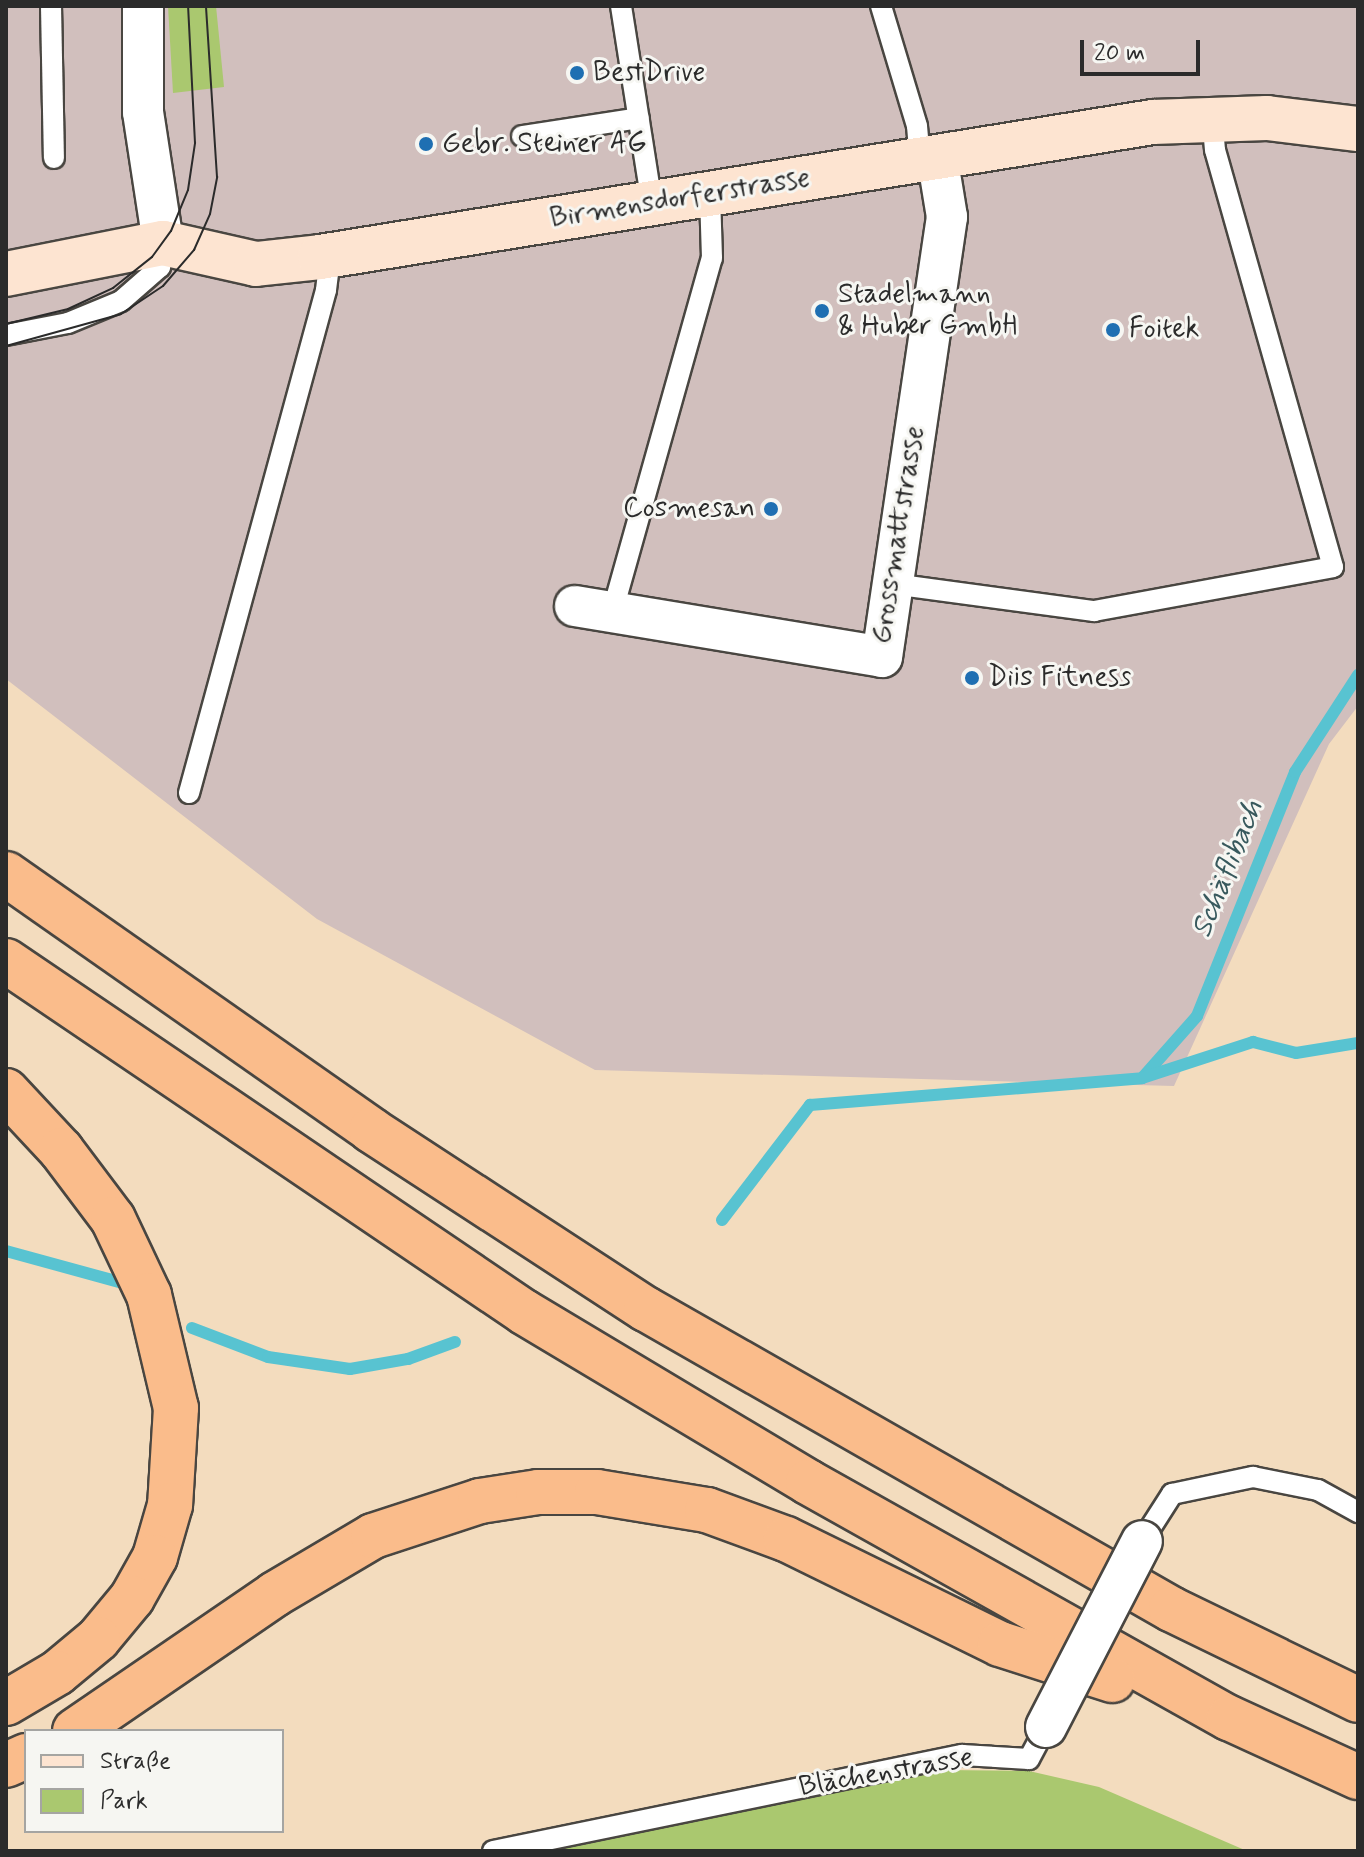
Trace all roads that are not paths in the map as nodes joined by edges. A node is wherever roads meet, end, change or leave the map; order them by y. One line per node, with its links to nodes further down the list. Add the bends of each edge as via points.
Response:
1 (51, 6): 9 (lane)
2 (143, 6): 13 (street, via 143,112)
3 (621, 6): 5 (lane)
4 (881, 6): 10 (lane)
5 (639, 118): 8 (lane); 12 (lane)
6 (1212, 118): 7 (main road, Birmensdorferstrasse); 10 (main road, Birmensdorferstrasse); 17 (lane, via 1215,150 1333,567 1094,611)
7 (1358, 129)
8 (522, 136)
9 (54, 158)
10 (928, 158): 11 (main road, Birmensdorferstrasse); 17 (street, Grossmattstrasse, via 947,217)
11 (710, 193): 12 (main road, Birmensdorferstrasse); 18 (lane, via 712,258)
12 (652, 203): 14 (main road, Birmensdorferstrasse)
13 (163, 243): 14 (main road, Birmensdorferstrasse, via 256,264); 15 (main road, Birmensdorferstrasse); 16 (lane, via 160,267 121,301 68,323)
14 (330, 256): 19 (lane, via 326,290)
15 (6, 274)
16 (6, 335)
17 (893, 584): 18 (street, Grossmattstrasse, via 882,657)
18 (593, 610)
19 (189, 793)
20 (6, 856): 23 (highway)
21 (6, 874): 23 (highway)
22 (6, 961): 29 (highway, via 524,1312 808,1482)
23 (168, 991): 27 (highway, via 646,1309 1171,1609)
24 (6, 1091): 28 (highway, via 84,1178 127,1246 166,1351 176,1408 170,1505 155,1557 132,1598 98,1639 67,1665)
25 (1358, 1512): 26 (lane, Blächenstrasse, via 1318,1490 1253,1477 1172,1494)
26 (1142, 1541): 30 (street, Blächenstrasse, bridge)
27 (1358, 1700)
28 (6, 1703)
29 (1229, 1718): 31 (highway, via 1000,1644 786,1539 707,1510 609,1493 538,1492 480,1501 373,1536 288,1586); 32 (highway)
30 (1046, 1727): 33 (lane, Blächenstrasse, via 1029,1759 962,1755)
31 (78, 1729)
32 (1358, 1777)
33 (493, 1851)

